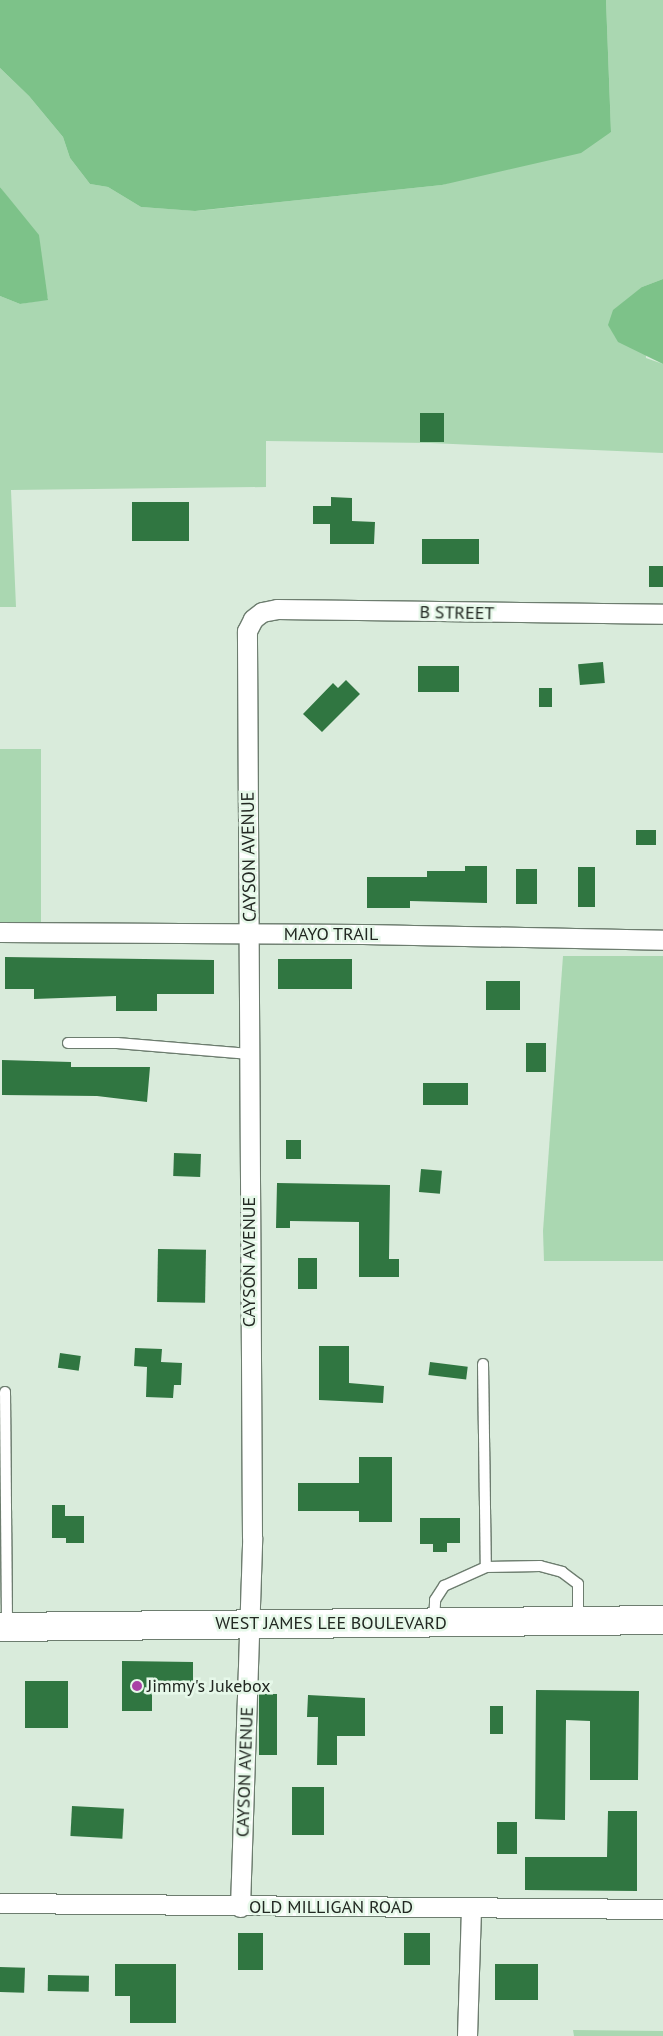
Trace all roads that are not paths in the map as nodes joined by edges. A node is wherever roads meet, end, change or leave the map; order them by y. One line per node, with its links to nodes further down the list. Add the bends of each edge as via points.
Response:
1 (663, 614): 2 (street, B STREET, via 277,609 262,612)
2 (253, 619): 4 (street, CAYSON AVENUE, via 247,630)
3 (0, 932): 4 (street, MAYO TRAIL)
4 (250, 935): 5 (street, MAYO TRAIL); 7 (street, CAYSON AVENUE)
5 (663, 940)
6 (68, 1043): 7 (lane)
7 (250, 1054): 13 (street, CAYSON AVENUE, via 252,1537)
8 (483, 1364): 10 (lane)
9 (5, 1392): 15 (lane)
10 (486, 1566): 12 (lane, via 540,1566 562,1572 578,1584); 14 (lane, via 444,1586 435,1600)
11 (663, 1620): 12 (main road, WEST JAMES LEE BOULEVARD)
12 (578, 1621): 14 (main road, WEST JAMES LEE BOULEVARD)
13 (249, 1623): 14 (main road, WEST JAMES LEE BOULEVARD); 15 (main road, WEST JAMES LEE BOULEVARD); 17 (street, CAYSON AVENUE)
14 (434, 1623)
15 (3, 1627)
16 (0, 1902): 17 (street, OLD MILLIGAN ROAD)
17 (240, 1907): 18 (street, OLD MILLIGAN ROAD)
18 (470, 1908): 19 (street, OLD MILLIGAN ROAD); 20 (street)
19 (663, 1909)
20 (467, 2036)

